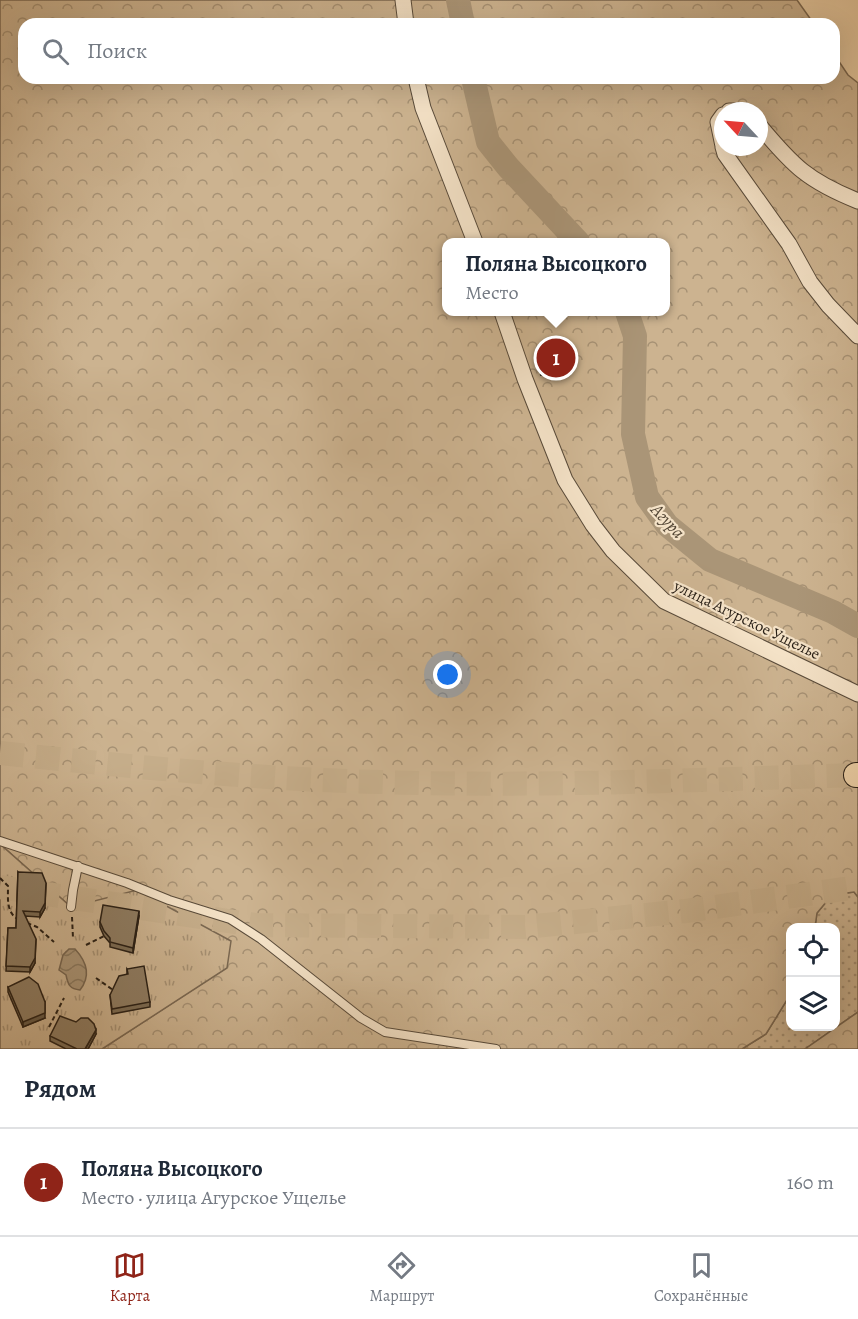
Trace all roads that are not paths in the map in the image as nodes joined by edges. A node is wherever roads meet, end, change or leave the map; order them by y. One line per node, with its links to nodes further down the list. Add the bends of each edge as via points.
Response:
1 (403, 0): 2 (street)
2 (405, 18)
3 (417, 84): 7 (street)
4 (768, 137): 6 (street, via 803,174)
5 (726, 156): 9 (street, via 789,244 810,282)
6 (858, 201)
7 (473, 238)
8 (503, 316): 10 (street, улица Агурское Ущелье, via 565,480 613,551 664,602)
9 (858, 336)
10 (858, 694)
11 (0, 841): 12 (lane)
12 (78, 866): 13 (lane); 14 (lane, via 230,919 385,1032)
13 (71, 907)
14 (496, 1049)

